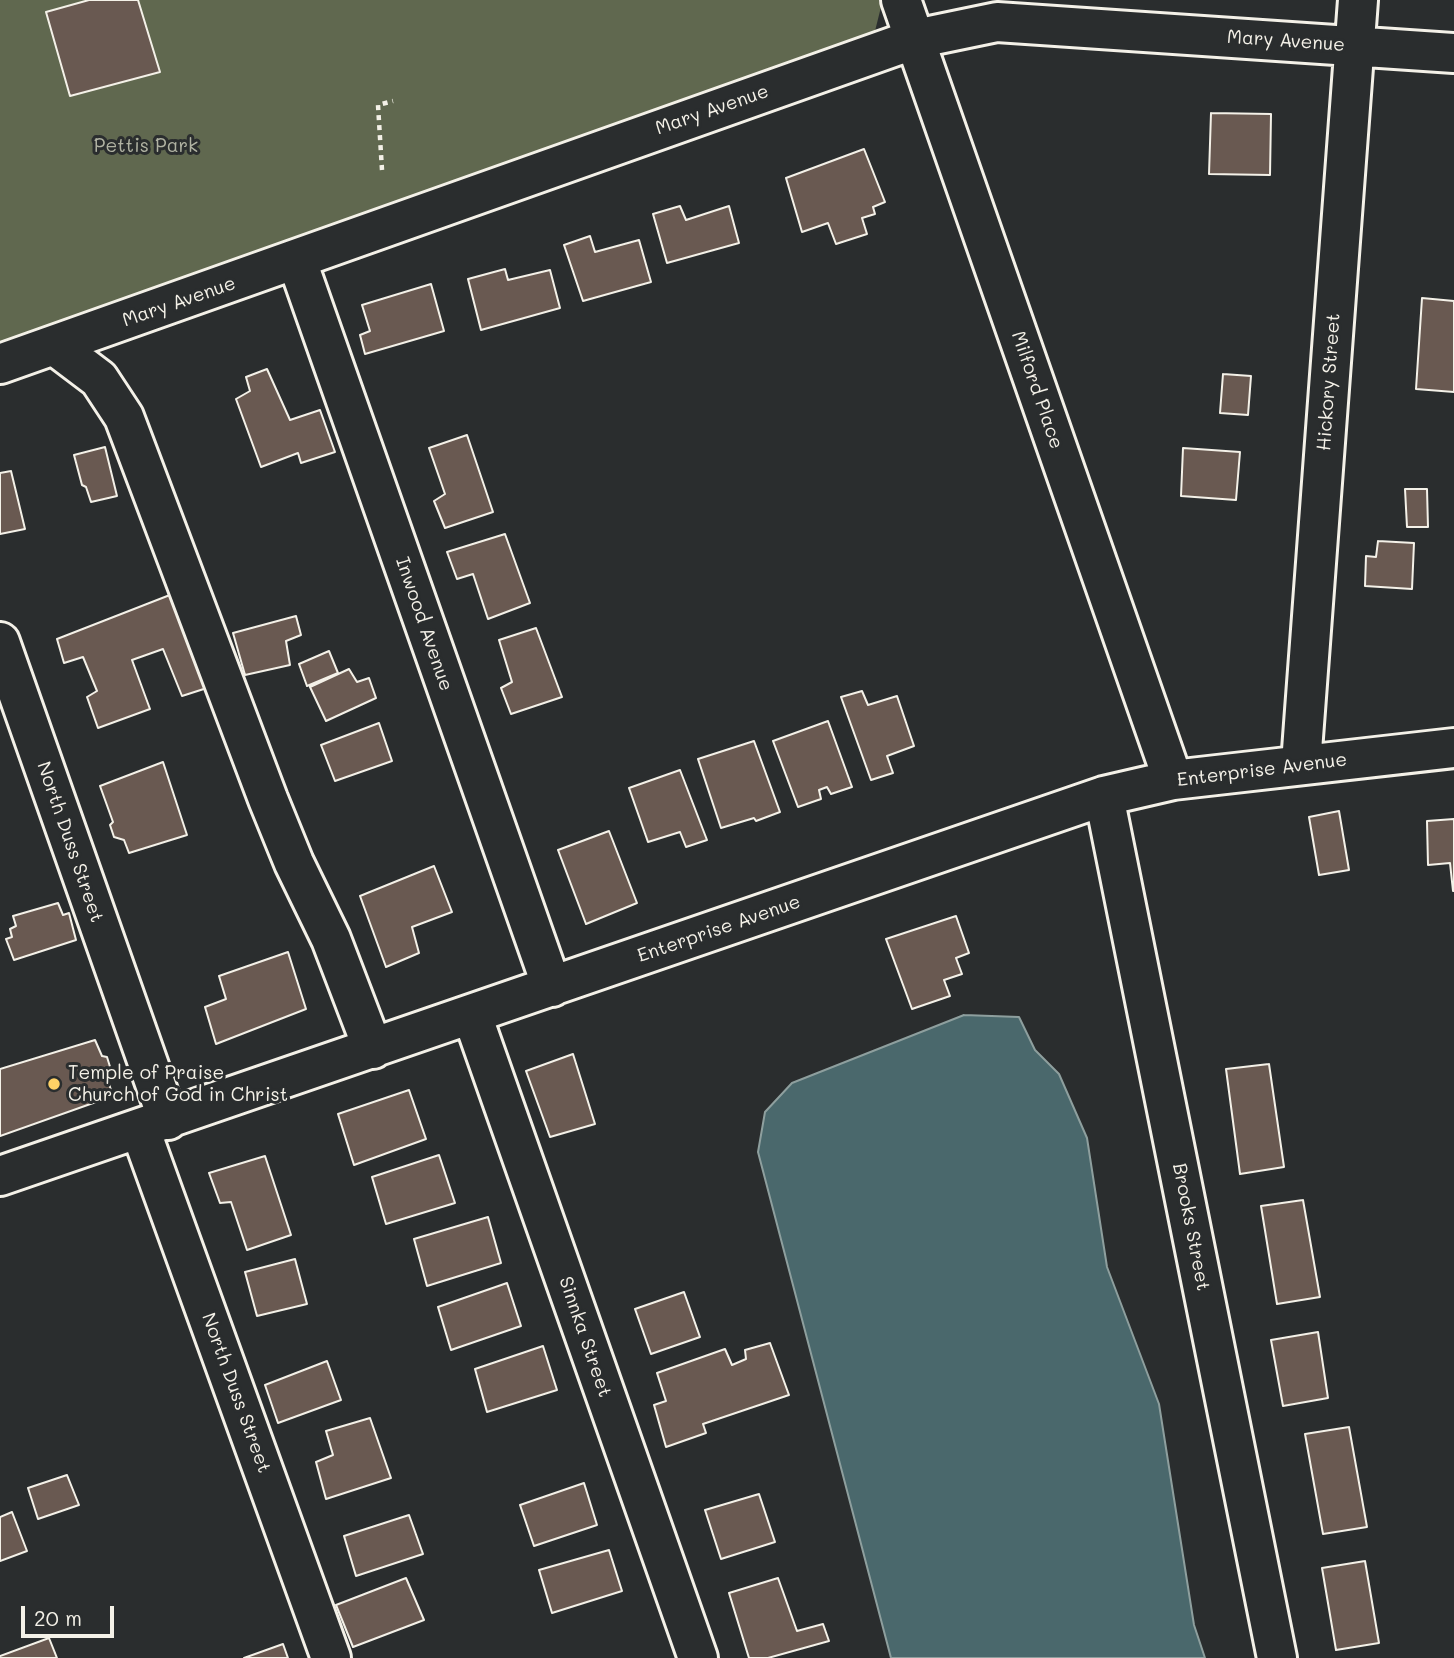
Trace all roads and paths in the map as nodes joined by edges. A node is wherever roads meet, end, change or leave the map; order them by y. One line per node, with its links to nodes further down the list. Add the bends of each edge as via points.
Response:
1 (901, 0): 3 (street, Milford Place)
2 (1358, 0): 4 (street, Hickory Street)
3 (915, 39): 4 (street, Mary Avenue, via 997,22); 8 (street, Mary Avenue, via 447,203); 14 (street, Milford Place)
4 (1354, 45): 5 (street, Mary Avenue); 13 (street, Hickory Street)
5 (1454, 53)
6 (393, 101): 7 (path, via 378,105)
7 (382, 170)
8 (297, 261): 9 (street, Mary Avenue); 16 (street, Inwood Avenue)
9 (54, 345): 10 (street, Mary Avenue); 18 (street, via 99,379 124,417 273,812 331,939)
10 (0, 364)
11 (0, 642): 19 (street, North Duss Street)
12 (1454, 748): 13 (street, Enterprise Avenue)
13 (1301, 764): 14 (street, Enterprise Avenue)
14 (1173, 780): 15 (street, Enterprise Avenue)
15 (1104, 796): 16 (street, Enterprise Avenue); 23 (street, Brooks Street)
16 (552, 987): 17 (street, Enterprise Avenue)
17 (472, 1015): 18 (street, Enterprise Avenue); 22 (street, Sinnka Street)
18 (373, 1049): 19 (street, Enterprise Avenue)
19 (155, 1125): 20 (street, Enterprise Avenue); 21 (street, North Duss Street)
20 (0, 1176)
21 (331, 1658)
22 (698, 1658)
23 (1277, 1658)

